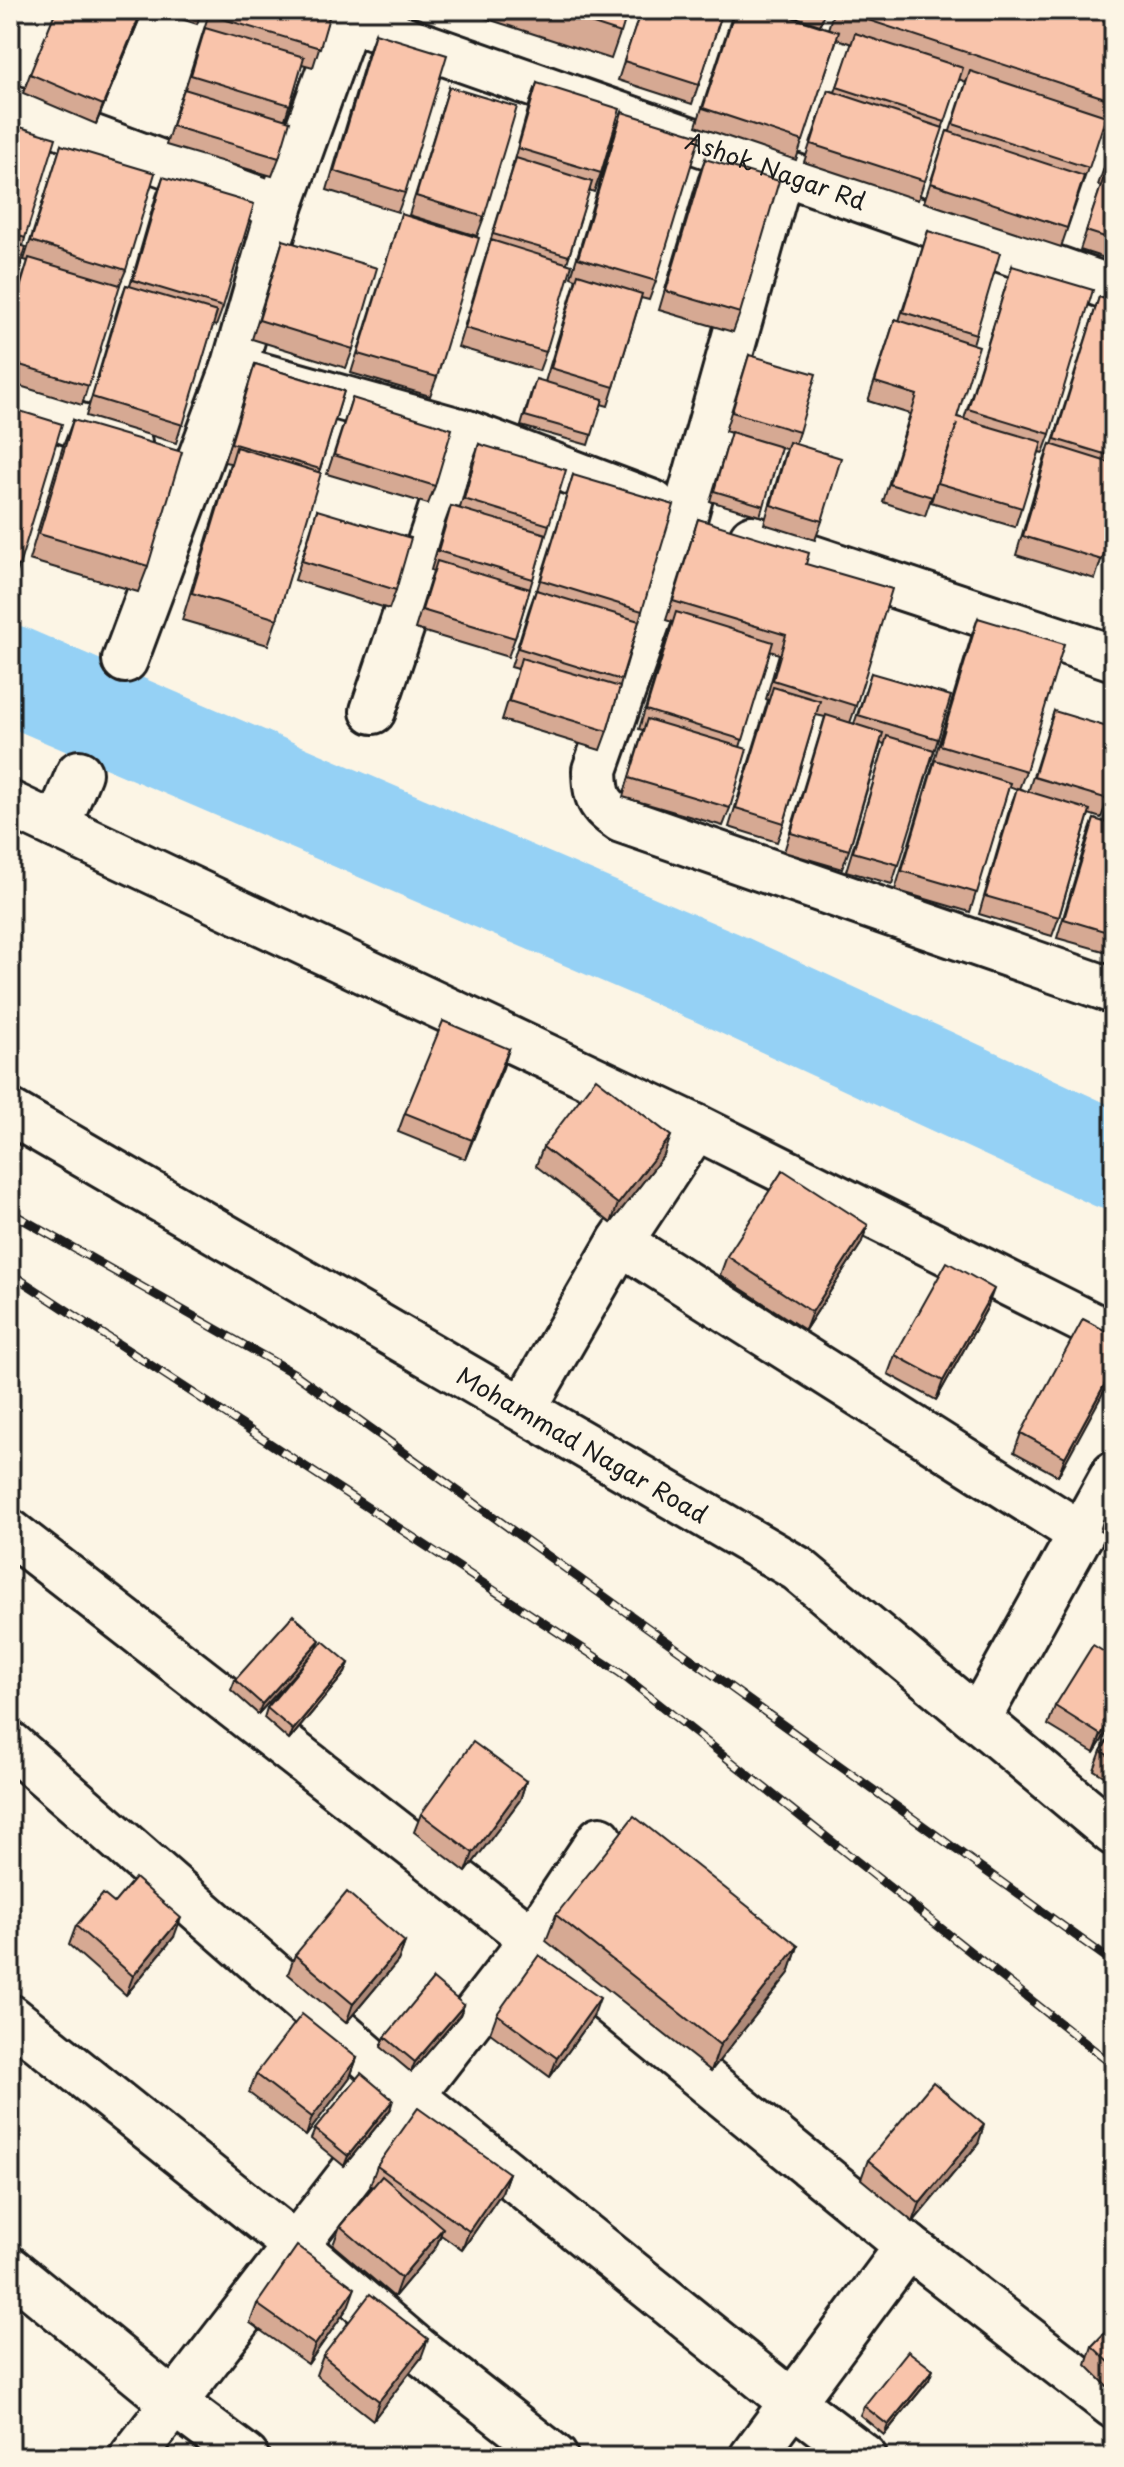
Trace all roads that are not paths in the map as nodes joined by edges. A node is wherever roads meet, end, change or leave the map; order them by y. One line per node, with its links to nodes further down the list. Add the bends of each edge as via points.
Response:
1 (349, 14): 3 (street, Ashok Nagar Rd); 4 (street)
2 (10, 107): 4 (street)
3 (781, 172): 5 (street, Ashok Nagar Rd); 10 (street)
4 (280, 207): 6 (street)
5 (1114, 289)
6 (234, 368): 8 (street); 9 (street)
7 (10, 402): 9 (street)
8 (467, 433): 10 (street); 13 (street)
9 (196, 466): 12 (street)
10 (685, 515): 11 (street); 17 (street, via 595,770 596,796 606,810 621,820)
11 (1114, 658)
12 (125, 660)
13 (373, 711)
14 (79, 773): 16 (street)
15 (10, 804): 16 (street)
16 (57, 826): 19 (street)
17 (1114, 991)
18 (10, 1112): 22 (street, Mohammad Nagar Road)
19 (696, 1127): 20 (street); 21 (street)
20 (620, 1242): 22 (street); 25 (street)
21 (1114, 1336)
22 (524, 1408): 26 (street, Mohammad Nagar Road, via 798,1569)
23 (1114, 1474): 25 (street)
24 (10, 1532): 30 (street)
25 (1081, 1534): 26 (street)
26 (978, 1719): 28 (street, Mohammad Nagar Road)
27 (10, 1744): 32 (street)
28 (1114, 1833)
29 (600, 1839): 30 (street)
30 (533, 1939): 32 (street); 34 (street)
31 (10, 2017): 33 (street)
32 (412, 2096): 33 (street); 37 (street)
33 (296, 2246): 36 (street); 41 (street)
34 (908, 2246): 37 (street); 38 (street)
35 (10, 2269): 36 (street)
36 (174, 2403): 39 (street); 40 (street)
37 (793, 2403): 42 (street); 43 (street)
38 (1114, 2406)
39 (132, 2457)
40 (246, 2457)
41 (555, 2457)
42 (752, 2457)
43 (864, 2457)

